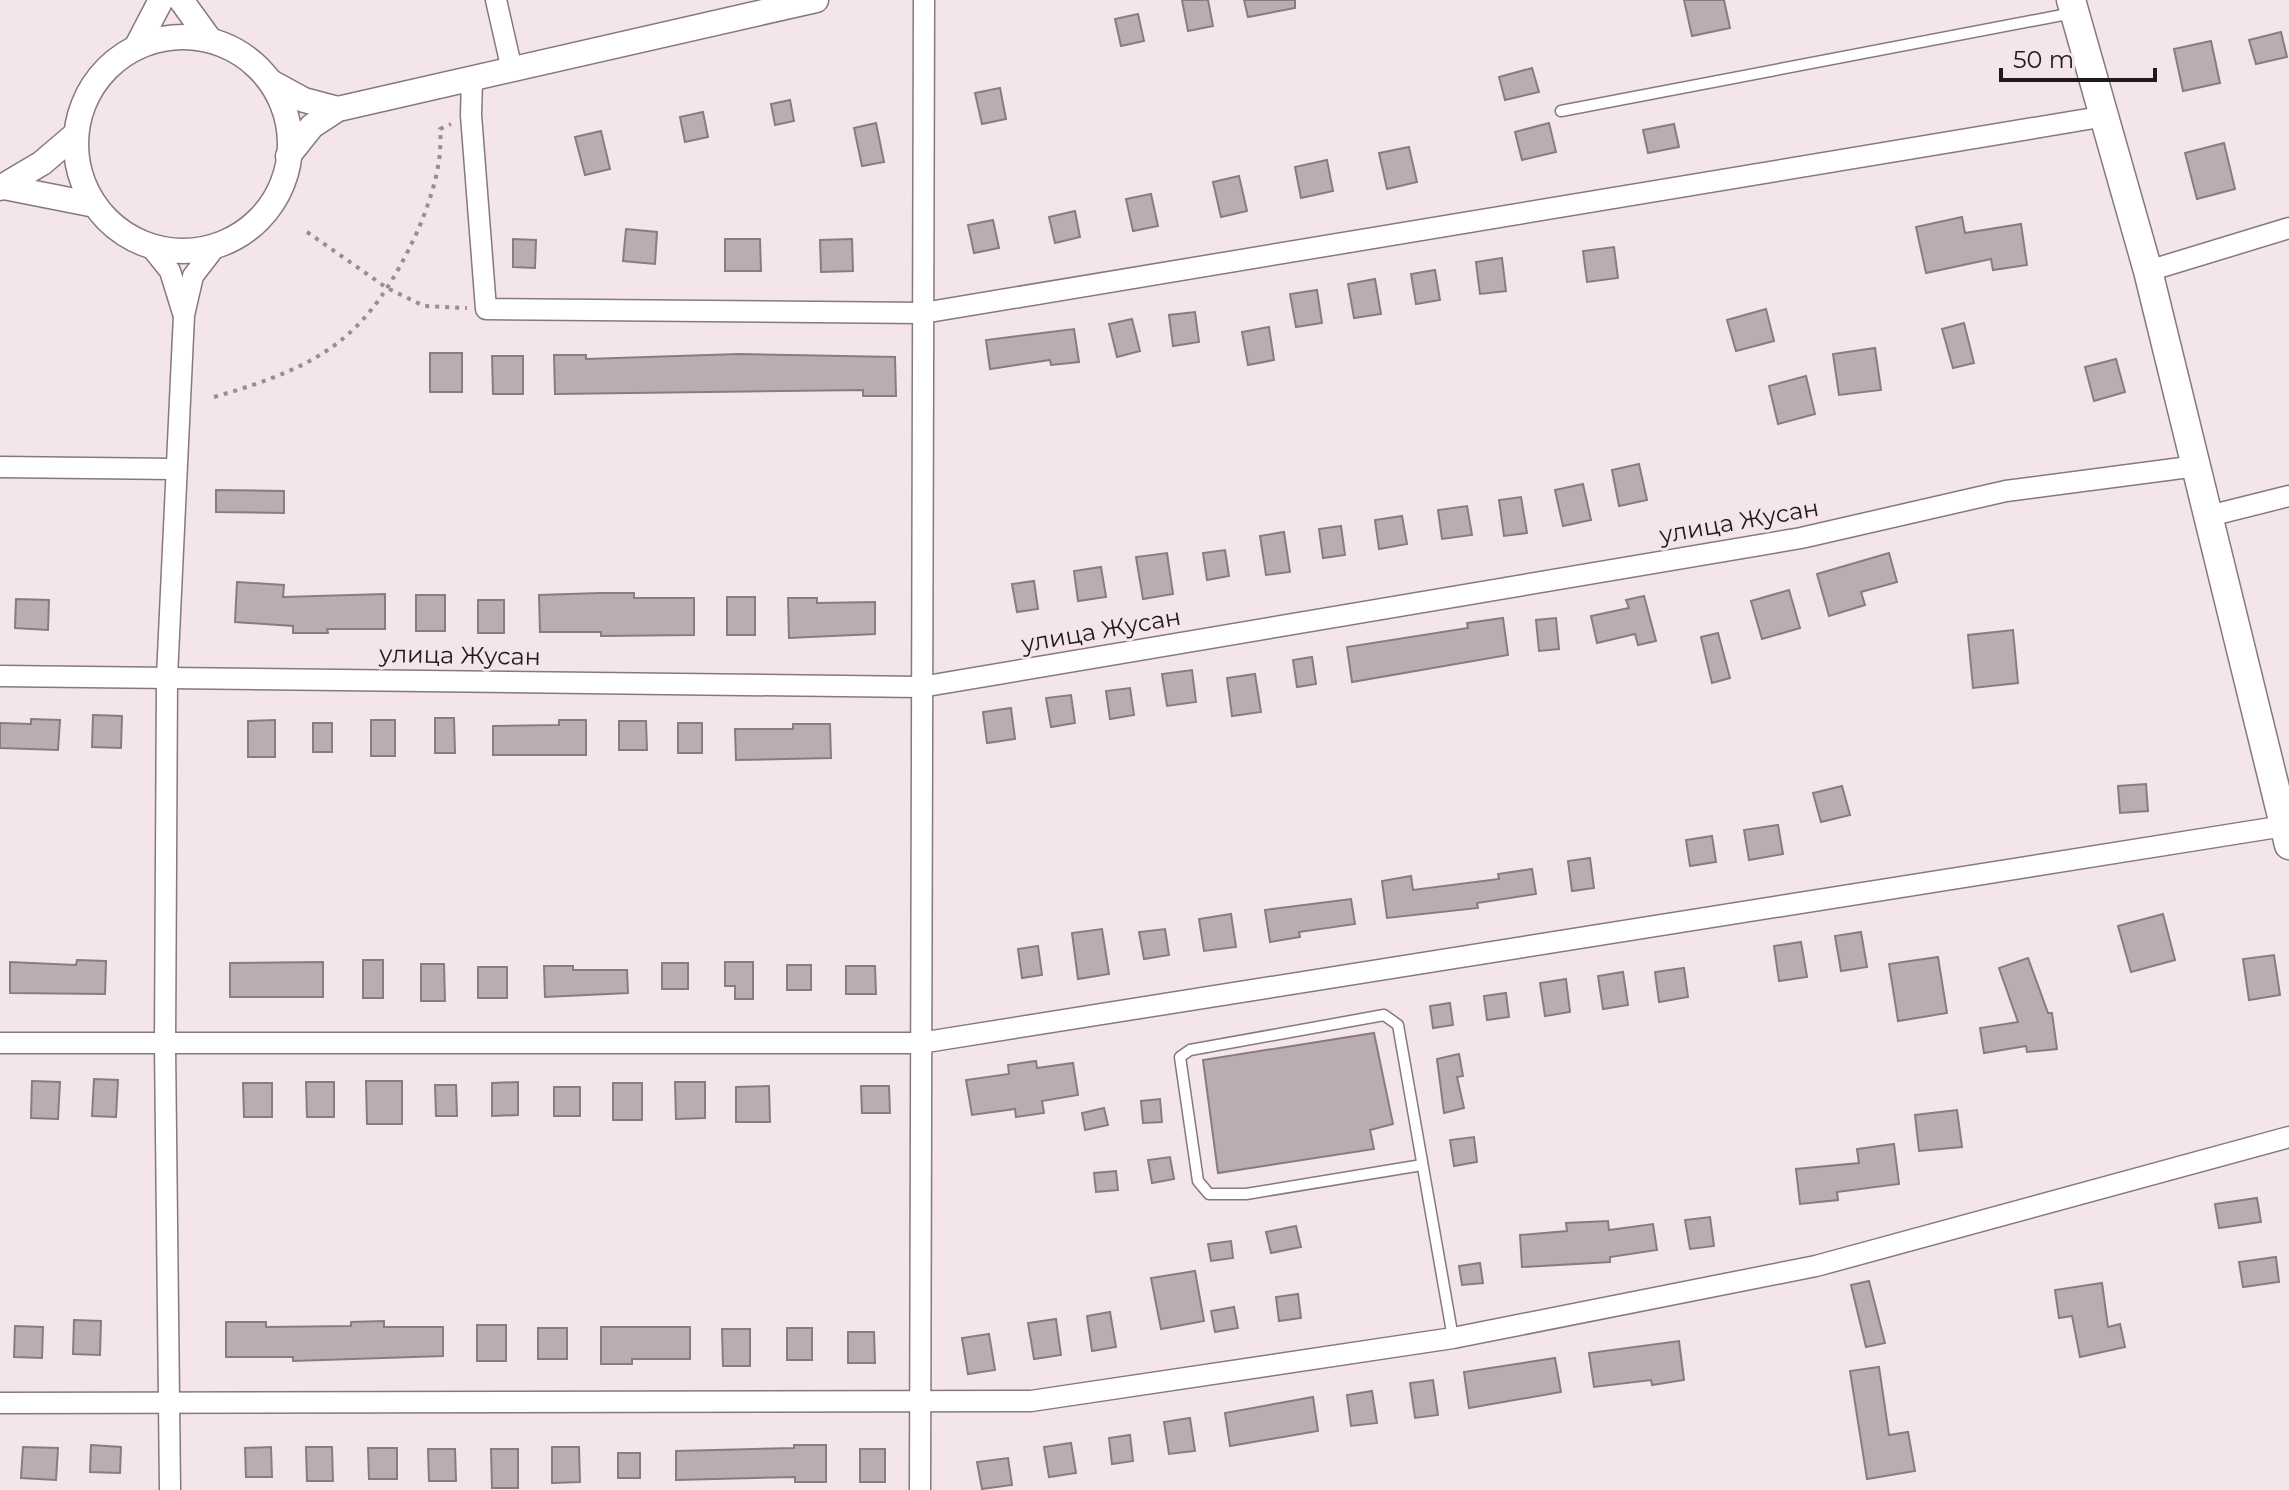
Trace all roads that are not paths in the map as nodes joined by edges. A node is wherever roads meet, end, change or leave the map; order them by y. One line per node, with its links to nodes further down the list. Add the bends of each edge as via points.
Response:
1 (161, 0): 8 (street)
2 (181, 0): 7 (street)
3 (496, 0): 9 (street)
4 (816, 0): 9 (street)
5 (924, 0): 23 (street)
6 (2073, 6): 13 (lane); 14 (main road)
7 (210, 40): 8 (street, via 172,35); 11 (street, via 244,55)
8 (137, 46): 15 (street, via 106,68 85,98)
9 (512, 70): 10 (street)
10 (472, 79): 12 (street); 23 (street, via 486,309)
11 (271, 82): 12 (street, via 304,100); 16 (street, via 287,115)
12 (338, 109): 16 (street, via 312,126)
13 (1561, 111)
14 (2106, 116): 22 (main road); 23 (street)
15 (76, 134): 17 (street); 18 (street, via 79,172)
16 (288, 156): 21 (street, via 281,189 259,219 229,245)
17 (2, 187): 18 (street)
18 (95, 205): 20 (street, via 122,232)
19 (2289, 228): 22 (street)
20 (150, 246): 21 (street, via 182,253); 24 (street, via 170,271)
21 (213, 250): 24 (street, via 193,276)
22 (2148, 271): 25 (main road)
23 (923, 313): 32 (street)
24 (184, 315): 27 (street)
25 (2197, 466): 29 (main road); 32 (street, улица Жусан, via 2006,491 1801,538)
26 (0, 467): 27 (street)
27 (176, 469): 31 (street)
28 (2289, 496): 29 (street)
29 (2209, 516): 33 (main road)
30 (0, 676): 31 (street, улица Жусан)
31 (167, 677): 32 (street, улица Жусан); 37 (street)
32 (921, 687): 36 (street)
33 (2283, 783): 34 (main road)
34 (2286, 836): 36 (street)
35 (0, 1043): 37 (street)
36 (920, 1043): 37 (street); 42 (street)
37 (165, 1045): 43 (street)
38 (2289, 1137): 40 (street, via 1816,1266)
39 (1422, 1165): 39 (lane, via 1398,1025 1384,1015 1190,1050 1180,1057 1198,1181 1209,1194 1246,1194); 40 (lane)
40 (1453, 1338): 42 (street, via 1031,1401)
41 (0, 1403): 43 (street)
42 (920, 1403): 43 (street); 45 (street)
43 (169, 1404): 44 (street)
44 (170, 1490)
45 (920, 1490)

